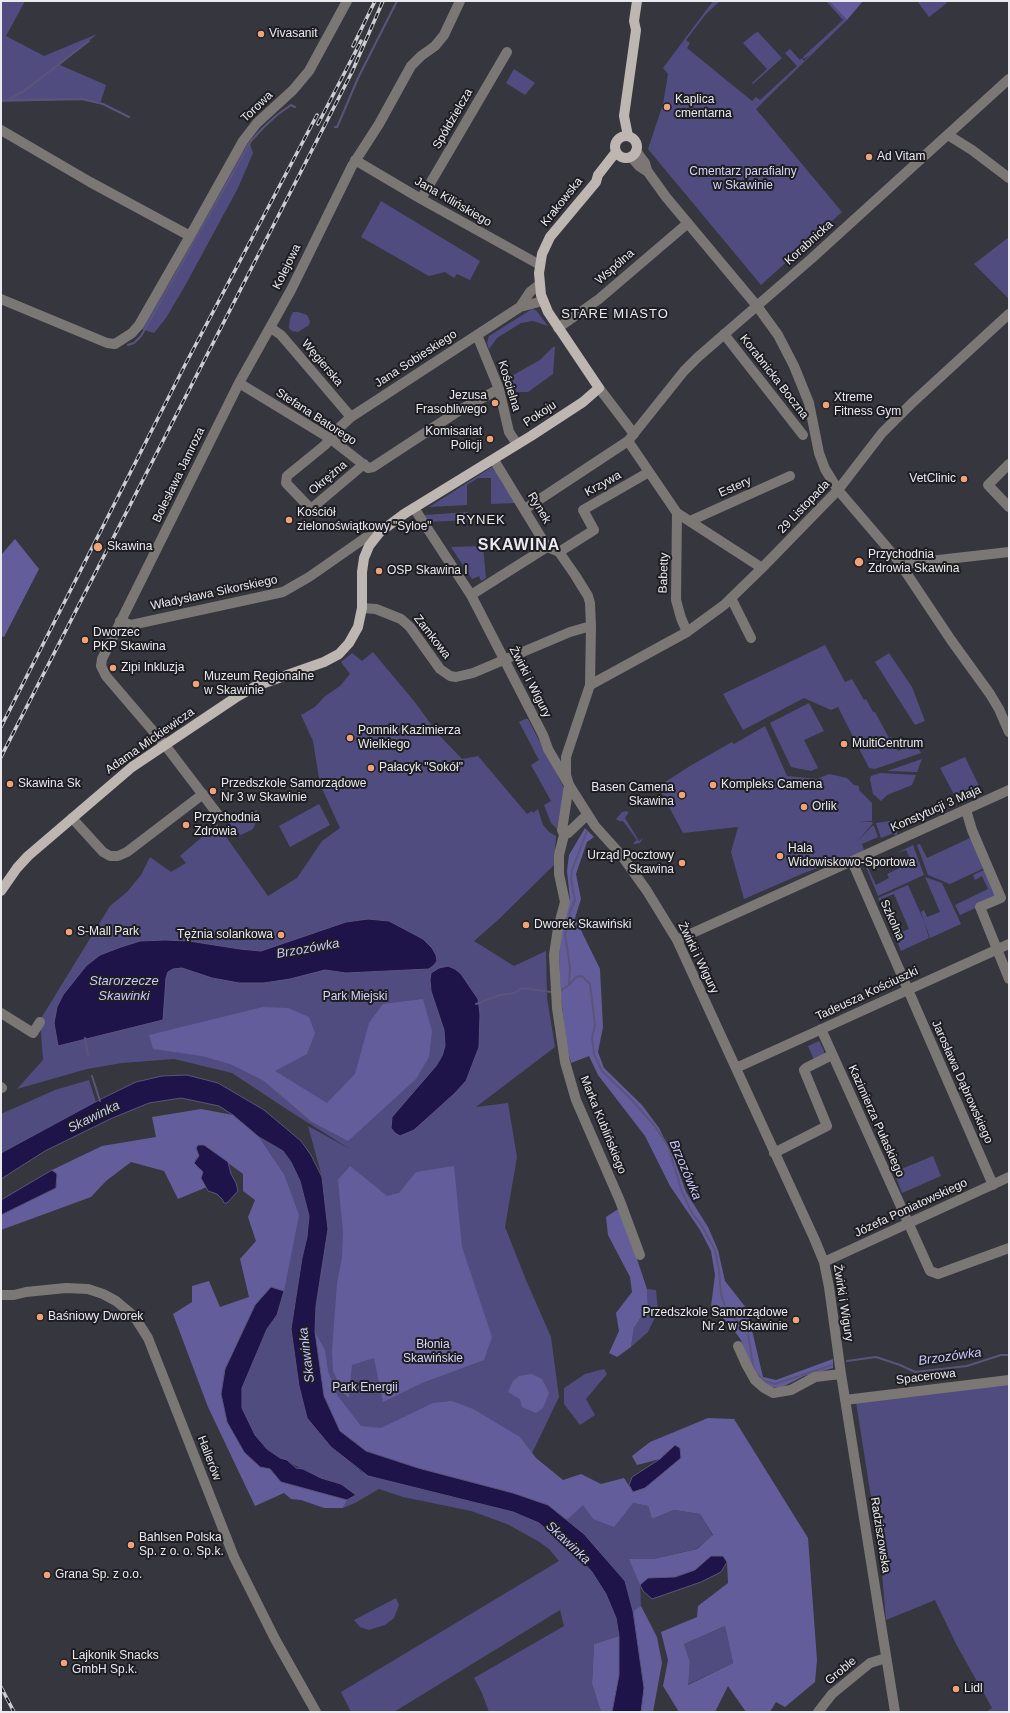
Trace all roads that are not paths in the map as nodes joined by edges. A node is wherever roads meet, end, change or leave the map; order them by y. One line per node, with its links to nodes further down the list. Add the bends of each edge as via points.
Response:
1 (347, 1): 16 (street, Torowa, via 309,71 293,90 260,120 243,141)
2 (460, 1): 12 (street, Kolejowa, via 444,35 411,66)
3 (637, 1): 5 (main road, via 634,22)
4 (644, 1): 5 (main road)
5 (636, 30): 10 (main road, via 624,116 620,125)
6 (507, 52): 14 (street, Spółdzielcza)
7 (1009, 79): 9 (street, Korabnicka)
8 (1, 130): 16 (street)
9 (948, 135): 13 (street); 21 (street, Korabnicka)
10 (624, 136): 11 (main road, via 614,146); 11 (main road, via 636,141)
11 (626, 154): 15 (street, via 645,163 648,172); 17 (main road, Krakowska, via 598,175 596,182 553,232 544,248)
12 (355, 160): 14 (street, Jana Kilińskiego); 24 (street, Kolejowa)
13 (1009, 178)
14 (421, 199): 17 (street, Jana Kilińskiego)
15 (688, 223): 21 (street); 25 (street, Wspólna, via 598,299)
16 (190, 236): 19 (street, Torowa, via 139,325 132,334 114,344)
17 (540, 265): 18 (main road, Krakowska)
18 (539, 285): 20 (main road, Krakowska); 22 (street, Jana Sobieskiego, via 530,292)
19 (1, 299)
20 (543, 301): 22 (street, Jana Sobieskiego); 25 (main road, Krakowska)
21 (757, 306): 26 (street, Korabnicka); 41 (street, via 778,335 797,372 809,403 819,454)
22 (520, 307): 27 (street, Jana Sobieskiego)
23 (1009, 314): 41 (street, 29 Listopada, via 882,433)
24 (271, 328): 28 (street, Kolejowa); 31 (street, Węgierska, via 281,335)
25 (558, 328): 29 (main road, Krakowska)
26 (724, 334): 32 (street, Korabnicka Boczna); 33 (street, Korabnicka, via 684,371)
27 (477, 335): 30 (street, Kościelna); 31 (street, Jana Sobieskiego)
28 (239, 383): 34 (street, Stefana Batorego); 58 (street, Bolesława Jamroza)
29 (599, 388): 33 (street); 35 (main road, Pokoju, via 583,402)
30 (499, 390): 35 (street, Kościelna, via 509,432); 37 (street, via 460,410 373,467 368,468)
31 (351, 417): 34 (street, Jana Sobieskiego)
32 (803, 435)
33 (631, 437): 39 (street); 44 (street, Korabnicka)
34 (331, 439): 37 (street, Stefana Batorego); 37 (street, Okrężna, via 293,470 286,479 286,483 309,507 316,506)
35 (517, 444): 36 (main road, Pokoju)
36 (494, 460): 43 (main road); 44 (street, Rynek)
37 (364, 464)
38 (1009, 464): 42 (street, via 988,485)
39 (649, 472): 45 (street); 50 (street, Krzywa, via 583,510 594,530)
40 (790, 476): 46 (street, Estery)
41 (838, 490): 53 (street); 54 (street, 29 Listopada)
42 (1009, 507)
43 (412, 509): 47 (main road, Adama Mickiewicza); 55 (street)
44 (524, 509): 48 (street, Rynek)
45 (677, 513): 46 (street); 60 (street, Babetty, via 676,600)
46 (690, 520): 54 (street)
47 (376, 536): 49 (street, Władysława Sikorskiego, via 365,538); 52 (main road, Adama Mickiewicza)
48 (547, 547): 50 (street); 55 (street)
49 (349, 549): 52 (street); 58 (street, Władysława Sikorskiego, via 284,592 131,625)
50 (559, 552): 59 (street, via 588,596 590,603)
51 (1009, 552): 53 (street, via 912,563)
52 (364, 558): 57 (main road, Adama Mickiewicza)
53 (902, 567): 64 (street, via 990,694)
54 (762, 568): 56 (street, 29 Listopada)
55 (471, 595): 62 (street, Żwirki i Wigury)
56 (731, 598): 60 (street, 29 Listopada); 61 (street)
57 (362, 608): 62 (street, Zamkowa, via 376,609 401,619 413,631 437,665 450,676 466,676); 65 (main road, Adama Mickiewicza, via 353,638 335,657 256,686)
58 (120, 621): 65 (street, Bolesława Jamroza, via 102,659 102,669)
59 (587, 627): 62 (street, Zamkowa); 63 (street)
60 (687, 632): 63 (street, 29 Listopada)
61 (751, 638)
62 (504, 660): 66 (street, Żwirki i Wigury)
63 (590, 685): 67 (street)
64 (1009, 732)
65 (165, 745): 70 (street, Bolesława Jamroza); 74 (main road, Adama Mickiewicza, via 125,772)
66 (552, 755): 67 (street); 68 (street, Żwirki i Wigury)
67 (566, 757): 68 (street)
68 (569, 785): 72 (street, Żwirki i Wigury); 75 (street, Marka Kublińskiego, via 562,830)
69 (1009, 790): 71 (street, Konstytucji 3 Maja)
70 (203, 794): 73 (street, Bolesława Jamroza); 74 (street, via 127,852 118,856 110,856 103,852)
71 (966, 810): 76 (street, Konstytucji 3 Maja); 80 (street, via 1001,898 980,907)
72 (587, 815): 75 (street); 78 (street, Żwirki i Wigury, via 643,885)
73 (219, 816)
74 (72, 818): 77 (main road, Adama Mickiewicza, via 22,862)
75 (564, 835): 93 (street, Marka Kublińskiego, via 559,855 559,874 565,902 554,955 557,1008 565,1062 576,1100 620,1201)
76 (852, 861): 78 (street, Konstytucji 3 Maja); 82 (street, Szkolna)
77 (1, 891)
78 (677, 940): 87 (street, Żwirki i Wigury)
79 (1009, 944): 80 (street, Tadeusza Kościuszki)
80 (997, 949): 81 (street); 82 (street, Tadeusza Kościuszki)
81 (1009, 979)
82 (908, 989): 85 (street, Tadeusza Kościuszki); 90 (street, Jarosława Dąbrowskiego)
83 (1, 1013): 84 (street, via 33,1033)
84 (40, 1022)
85 (821, 1029): 86 (street, Kazimierza Pułaskiego); 87 (street, Tadeusza Kościuszki)
86 (832, 1055): 88 (street, via 804,1070 827,1126); 91 (street, Kazimierza Pułaskiego)
87 (736, 1068): 88 (street, Żwirki i Wigury)
88 (778, 1151): 94 (street, Żwirki i Wigury)
89 (1009, 1177): 90 (street, Józefa Poniatowskiego)
90 (993, 1185): 91 (street, Józefa Poniatowskiego)
91 (908, 1224): 92 (street, Kazimierza Pułaskiego, via 930,1271 938,1274); 94 (street, Józefa Poniatowskiego)
92 (1009, 1248)
93 (640, 1255)
94 (824, 1262): 99 (street, Żwirki i Wigury)
95 (1, 1288): 96 (street, Hallerów)
96 (26, 1292): 97 (street, Hallerów); 104 (street, Hallerów, via 73,1288 96,1291 116,1301 139,1322 234,1557)
97 (1, 1295)
98 (738, 1346): 100 (street, via 755,1380 773,1393 791,1390 815,1377)
99 (839, 1361): 100 (street, Radziszowska)
100 (841, 1374): 102 (street, Radziszowska)
101 (1009, 1380): 102 (street, Spacerowa)
102 (846, 1400): 103 (street, Radziszowska)
103 (886, 1658): 105 (street, Groble, via 870,1663 832,1694); 106 (street, Radziszowska)
104 (316, 1712)
105 (818, 1712)
106 (895, 1712)

